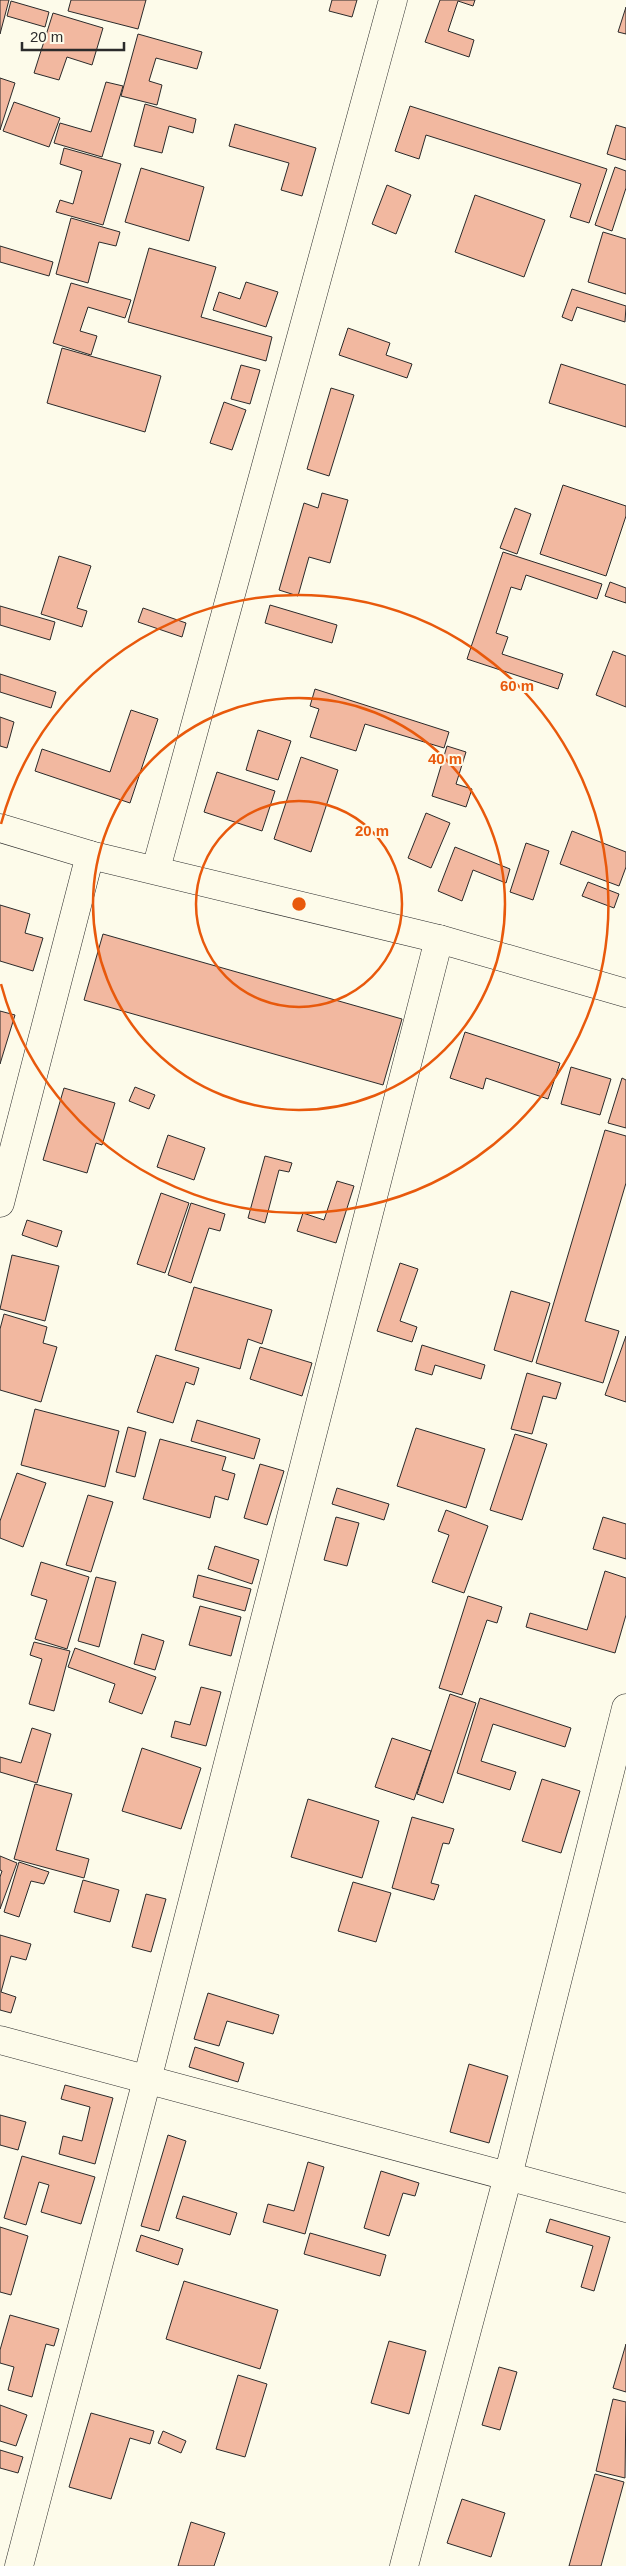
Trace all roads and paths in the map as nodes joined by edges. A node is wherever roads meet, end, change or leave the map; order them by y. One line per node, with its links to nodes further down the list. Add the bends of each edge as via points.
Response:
1 (393, 0): 4 (street)
2 (0, 828): 3 (street)
3 (90, 855): 4 (street); 7 (street)
4 (156, 869): 5 (street)
5 (439, 939): 6 (street); 10 (street)
6 (625, 991)
7 (0, 1203)
8 (626, 1708): 11 (street)
9 (0, 2040): 10 (street)
10 (147, 2080): 11 (street); 13 (street)
11 (508, 2176): 12 (street); 14 (street)
12 (626, 2208)
13 (19, 2566)
14 (404, 2566)

